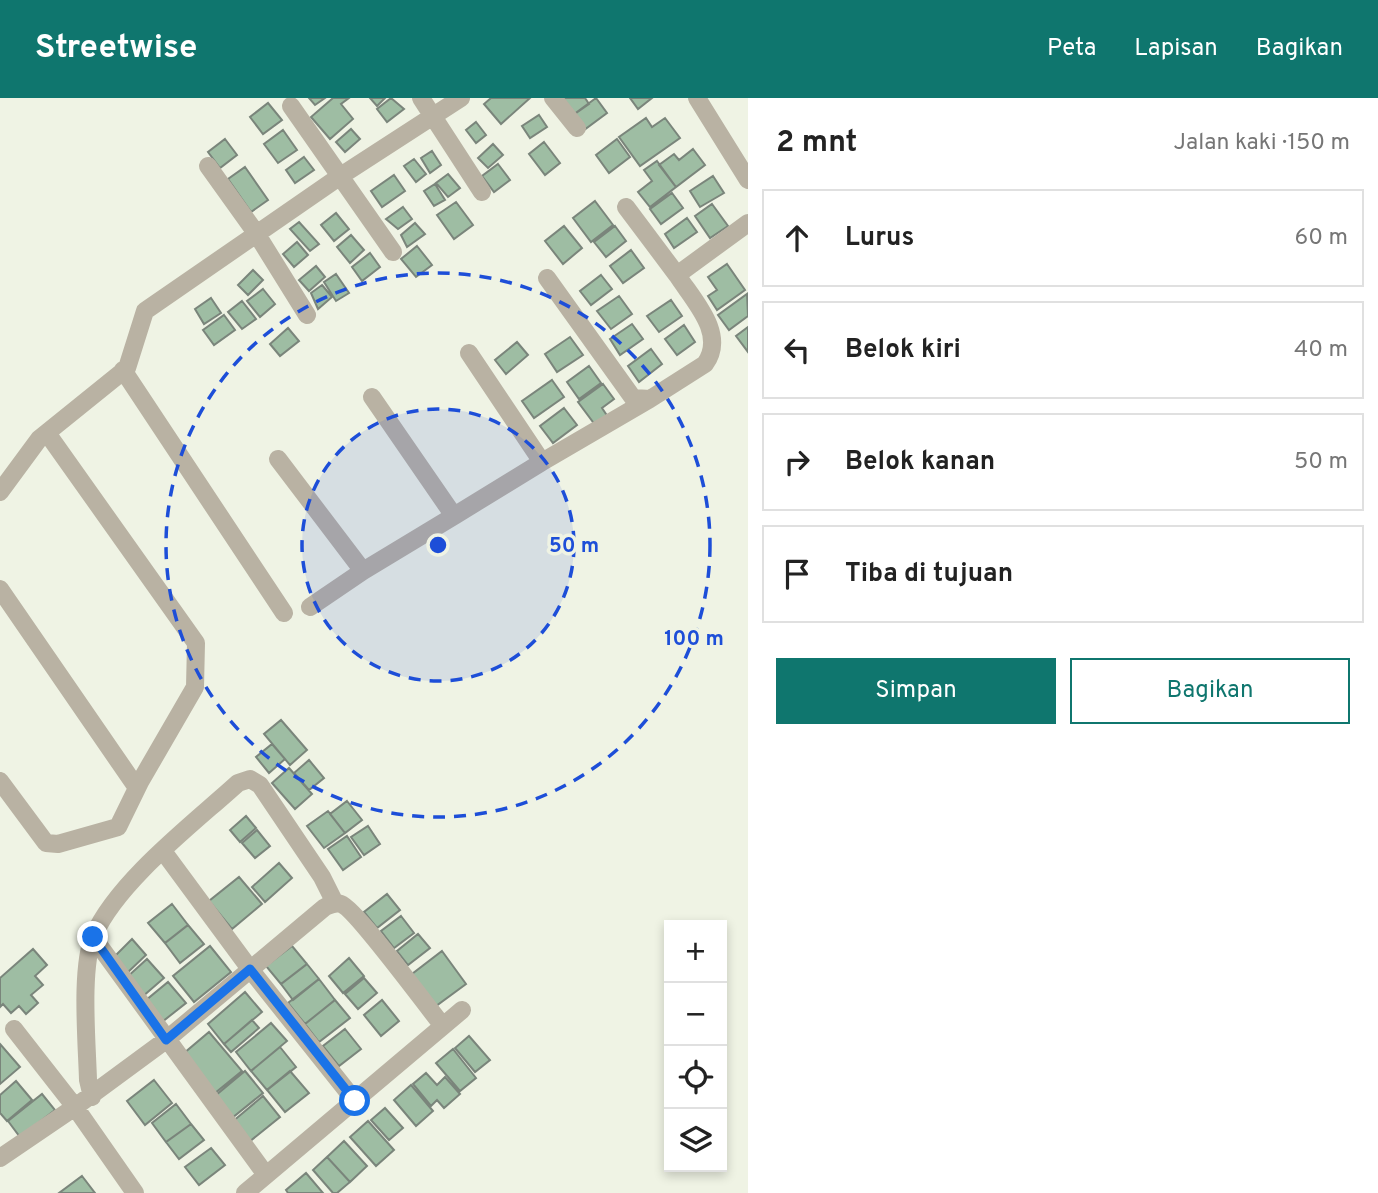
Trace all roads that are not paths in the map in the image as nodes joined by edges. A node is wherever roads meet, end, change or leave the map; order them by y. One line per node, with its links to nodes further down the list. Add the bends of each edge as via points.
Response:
1 (421, 98): 6 (street)
2 (461, 98): 6 (street)
3 (553, 98): 7 (street)
4 (698, 98): 10 (street)
5 (291, 106): 9 (street)
6 (433, 117): 9 (street); 11 (street)
7 (577, 128)
8 (208, 166): 14 (street)
9 (339, 177): 14 (street); 15 (street)
10 (748, 180)
11 (482, 192)
12 (626, 207): 16 (street)
13 (748, 223): 16 (street)
14 (256, 233): 18 (street); 20 (street, via 145,311)
15 (393, 252)
16 (677, 275): 22 (street, via 711,329 714,343 705,364)
17 (547, 278): 22 (street, via 633,398)
18 (307, 315)
19 (469, 353): 25 (street)
20 (123, 370): 23 (street); 31 (street)
21 (372, 397): 27 (street)
22 (650, 399): 25 (street)
23 (47, 433): 26 (street); 33 (street, via 196,643 195,687)
24 (278, 459): 28 (street)
25 (542, 462): 27 (street)
26 (0, 492)
27 (454, 516): 28 (street)
28 (363, 571): 30 (street)
29 (0, 589): 33 (street)
30 (310, 607)
31 (284, 614)
32 (0, 781): 33 (street, via 39,837 58,844 118,827)
33 (137, 788)
34 (163, 851): 35 (street, via 238,783 252,779 273,804); 36 (street, via 112,904); 37 (street)
35 (335, 903): 37 (street); 39 (street, via 367,929)
36 (93, 937): 41 (street); 42 (street, via 87,975)
37 (250, 969): 41 (street); 43 (street)
38 (462, 1010): 39 (street)
39 (443, 1027): 43 (street)
40 (14, 1029): 44 (street)
41 (166, 1040): 42 (street); 46 (street)
42 (92, 1097): 44 (street)
43 (355, 1101): 46 (street)
44 (75, 1107): 45 (street); 47 (street)
45 (0, 1158)
46 (266, 1174): 48 (street)
47 (135, 1193)
48 (245, 1193)

